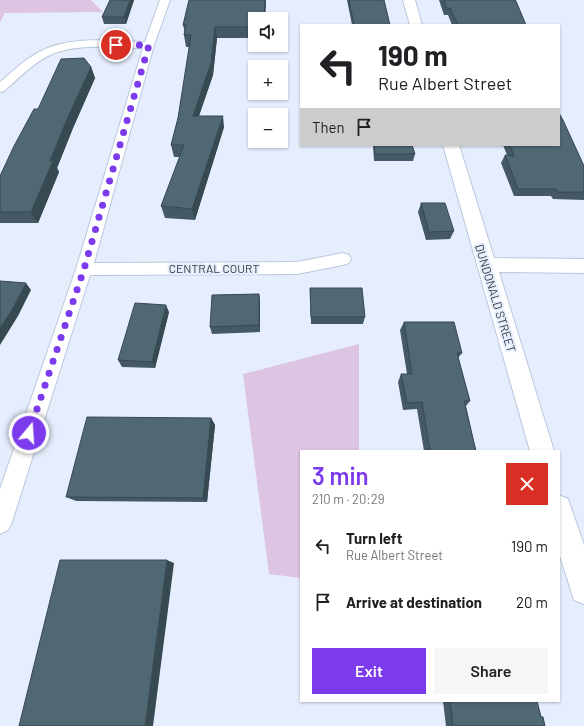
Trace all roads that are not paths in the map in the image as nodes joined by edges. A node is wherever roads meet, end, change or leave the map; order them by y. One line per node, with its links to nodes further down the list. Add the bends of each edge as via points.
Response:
1 (165, 0): 4 (street)
2 (409, 0): 3 (street)
3 (416, 24)
4 (149, 45): 5 (street, via 61,48 44,54); 10 (street)
5 (0, 88)
6 (451, 146): 8 (street, DUNDONALD STREET)
7 (343, 260): 10 (street, CENTRAL COURT, via 297,268)
8 (486, 265): 9 (street); 11 (street, DUNDONALD STREET)
9 (584, 266)
10 (84, 269): 13 (street)
11 (542, 450)
12 (560, 511): 14 (street)
13 (0, 522)
14 (584, 590)

